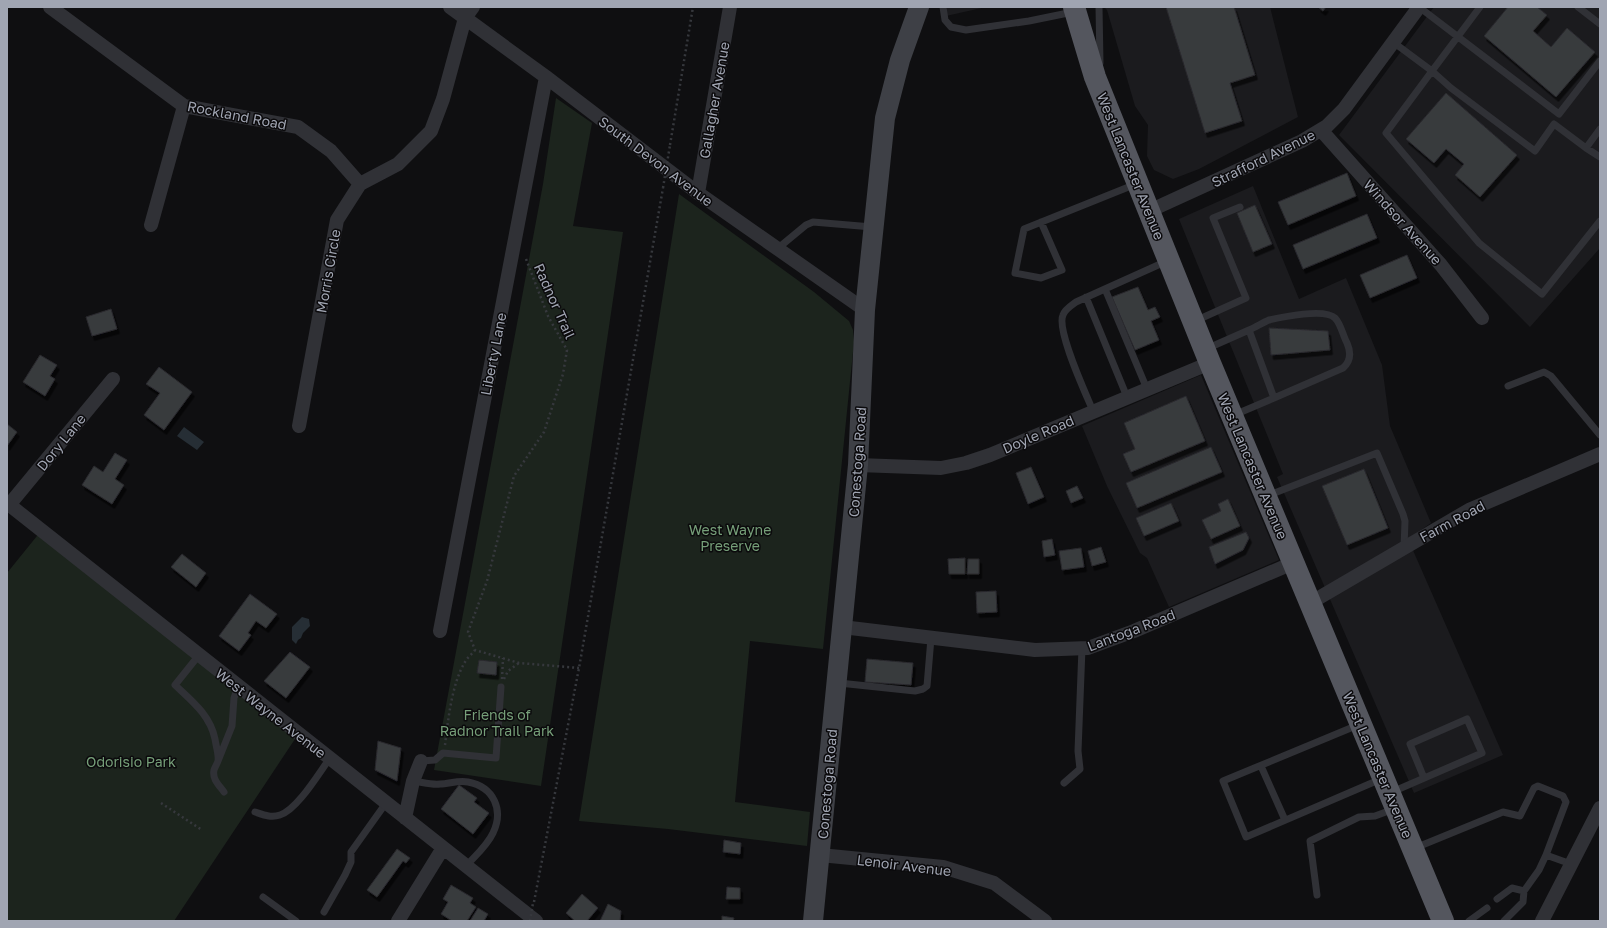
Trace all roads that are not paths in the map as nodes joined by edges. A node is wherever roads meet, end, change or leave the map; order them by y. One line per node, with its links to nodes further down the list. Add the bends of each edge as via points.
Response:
1 (50, 7): 19 (street, Rockland Road)
2 (450, 7): 11 (street, South Devon Avenue)
3 (730, 7): 28 (street, Gallagher Avenue)
4 (919, 7): 34 (main road, Conestoga Road, via 900,60 885,118)
5 (943, 7): 10 (lane, via 945,20 951,27 966,30 1029,22)
6 (1099, 7): 18 (lane)
7 (1419, 7): 13 (lane); 14 (street, Strafford Avenue)
8 (1480, 7): 13 (lane)
9 (1578, 7): 12 (lane)
10 (1075, 9): 18 (highway, West Lancaster Avenue)
11 (469, 12): 17 (street, South Devon Avenue); 27 (street, Morris Circle, via 431,131 398,164)
12 (1600, 24)
13 (1458, 37): 16 (lane); 20 (lane)
14 (1393, 42): 16 (lane); 23 (street, Strafford Avenue, via 1344,109)
15 (1600, 61): 20 (lane)
16 (1432, 71): 21 (lane, via 1535,152); 31 (lane, via 1386,134 1479,243 1542,294)
17 (546, 77): 28 (street, South Devon Avenue); 61 (street, Liberty Lane)
18 (1100, 89): 26 (highway, West Lancaster Avenue)
19 (184, 106): 27 (street, Rockland Road, via 298,127 331,150); 33 (street)
20 (1559, 114): 21 (lane)
21 (1554, 124): 24 (lane)
22 (1600, 129): 24 (lane)
23 (1321, 130): 30 (street, Strafford Avenue, via 1302,142); 40 (street, Windsor Avenue, via 1441,265)
24 (1586, 148): 25 (lane)
25 (1600, 157)
26 (1138, 183): 30 (highway, West Lancaster Avenue); 32 (lane)
27 (360, 184): 51 (street, Morris Circle, via 337,220)
28 (698, 193): 35 (street, South Devon Avenue)
29 (1240, 207): 41 (lane, via 1213,218 1246,298)
30 (1149, 211): 36 (highway, West Lancaster Avenue)
31 (1600, 221)
32 (1041, 222): 32 (lane, via 1024,229 1015,273 1041,278 1062,270)
33 (151, 225)
34 (874, 228): 35 (lane, via 813,222); 39 (main road, Conestoga Road)
35 (777, 249): 39 (street, South Devon Avenue)
36 (1169, 260): 37 (lane); 41 (highway, West Lancaster Avenue)
37 (1105, 289): 38 (lane); 46 (lane)
38 (1086, 298): 47 (lane); 49 (lane, via 1068,308 1062,315 1061,322 1065,339)
39 (865, 310): 54 (main road, Conestoga Road)
40 (1482, 318)
41 (1194, 322): 43 (highway, West Lancaster Avenue)
42 (1250, 330): 43 (lane); 48 (lane); 48 (lane, via 1270,320 1326,314 1335,318 1348,347 1349,360 1344,368)
43 (1207, 356): 46 (street, Doyle Road); 50 (highway, West Lancaster Avenue)
44 (113, 379): 56 (street, Dory Lane)
45 (1508, 386): 52 (lane, via 1544,372 1551,376)
46 (1146, 389): 47 (street, Doyle Road)
47 (1127, 397): 49 (street, Doyle Road)
48 (1274, 398): 50 (lane)
49 (1094, 411): 54 (street, Doyle Road, via 966,463 941,468)
50 (1232, 416): 55 (highway, West Lancaster Avenue)
51 (299, 426)
52 (1600, 435)
53 (1600, 454): 57 (street, Farm Road, via 1468,510)
54 (858, 465): 60 (main road, Conestoga Road)
55 (1265, 497): 57 (lane, via 1377,453 1403,514); 58 (highway, West Lancaster Avenue)
56 (8, 504): 64 (street, West Wayne Avenue)
57 (1404, 548): 59 (street, Farm Road)
58 (1293, 563): 59 (highway, West Lancaster Avenue); 63 (street, Lantoga Road, via 1134,631)
59 (1310, 603): 68 (highway, West Lancaster Avenue)
60 (842, 627): 62 (street, Lantoga Road); 65 (main road, Conestoga Road)
61 (440, 631)
62 (931, 638): 63 (street, Lantoga Road, via 1035,650); 65 (lane, via 927,686 923,689 915,691)
63 (1082, 648): 75 (lane, via 1078,751 1080,769)
64 (199, 655): 67 (street, West Wayne Avenue); 70 (lane, via 175,685 201,710 209,723 215,738)
65 (836, 683): 85 (main road, Conestoga Road)
66 (502, 684): 71 (lane, via 496,758 443,753 435,760)
67 (238, 686): 69 (street, West Wayne Avenue); 70 (lane, via 234,698 232,726)
68 (1361, 724): 72 (lane); 77 (highway, West Lancaster Avenue)
69 (330, 758): 78 (street, West Wayne Avenue); 80 (lane, via 297,802 286,812 272,817)
70 (218, 761): 76 (lane, via 214,776)
71 (421, 761): 74 (street)
72 (1261, 766): 82 (lane); 82 (lane, via 1223,781 1246,836)
73 (1424, 778): 73 (lane, via 1482,753 1467,720 1410,744); 77 (lane)
74 (413, 781): 81 (street); 88 (lane, via 433,784 467,782 492,796 498,812 494,833)
75 (1064, 782)
76 (224, 792)
77 (1390, 793): 82 (lane); 84 (highway, West Lancaster Avenue); 90 (lane, via 1374,816 1360,818 1310,841)
78 (386, 803): 81 (street, West Wayne Avenue); 94 (lane, via 351,852 351,862 346,875)
79 (1600, 808): 87 (street)
80 (255, 812)
81 (405, 818): 83 (street, West Wayne Avenue)
82 (1285, 820)
83 (443, 848): 88 (street, West Wayne Avenue); 96 (street)
84 (1413, 849): 86 (lane, via 1503,812 1520,816 1534,788 1538,786 1563,796 1566,802); 100 (highway, West Lancaster Avenue)
85 (820, 855): 98 (main road, Conestoga Road); 99 (street, Lenoir Avenue, via 943,867 994,883)
86 (1546, 855): 87 (lane); 89 (lane)
87 (1571, 864): 103 (street)
88 (466, 866): 97 (street, West Wayne Avenue)
89 (1524, 891): 92 (lane, via 1512,888); 102 (lane, via 1523,902)
90 (1317, 895)
91 (263, 898): 95 (lane)
92 (1497, 899)
93 (1487, 908): 101 (lane)
94 (324, 912)
95 (296, 921)
96 (398, 921)
97 (536, 921)
98 (813, 921)
99 (1045, 921)
100 (1443, 921)
101 (1469, 921)
102 (1504, 921)
103 (1542, 921)

